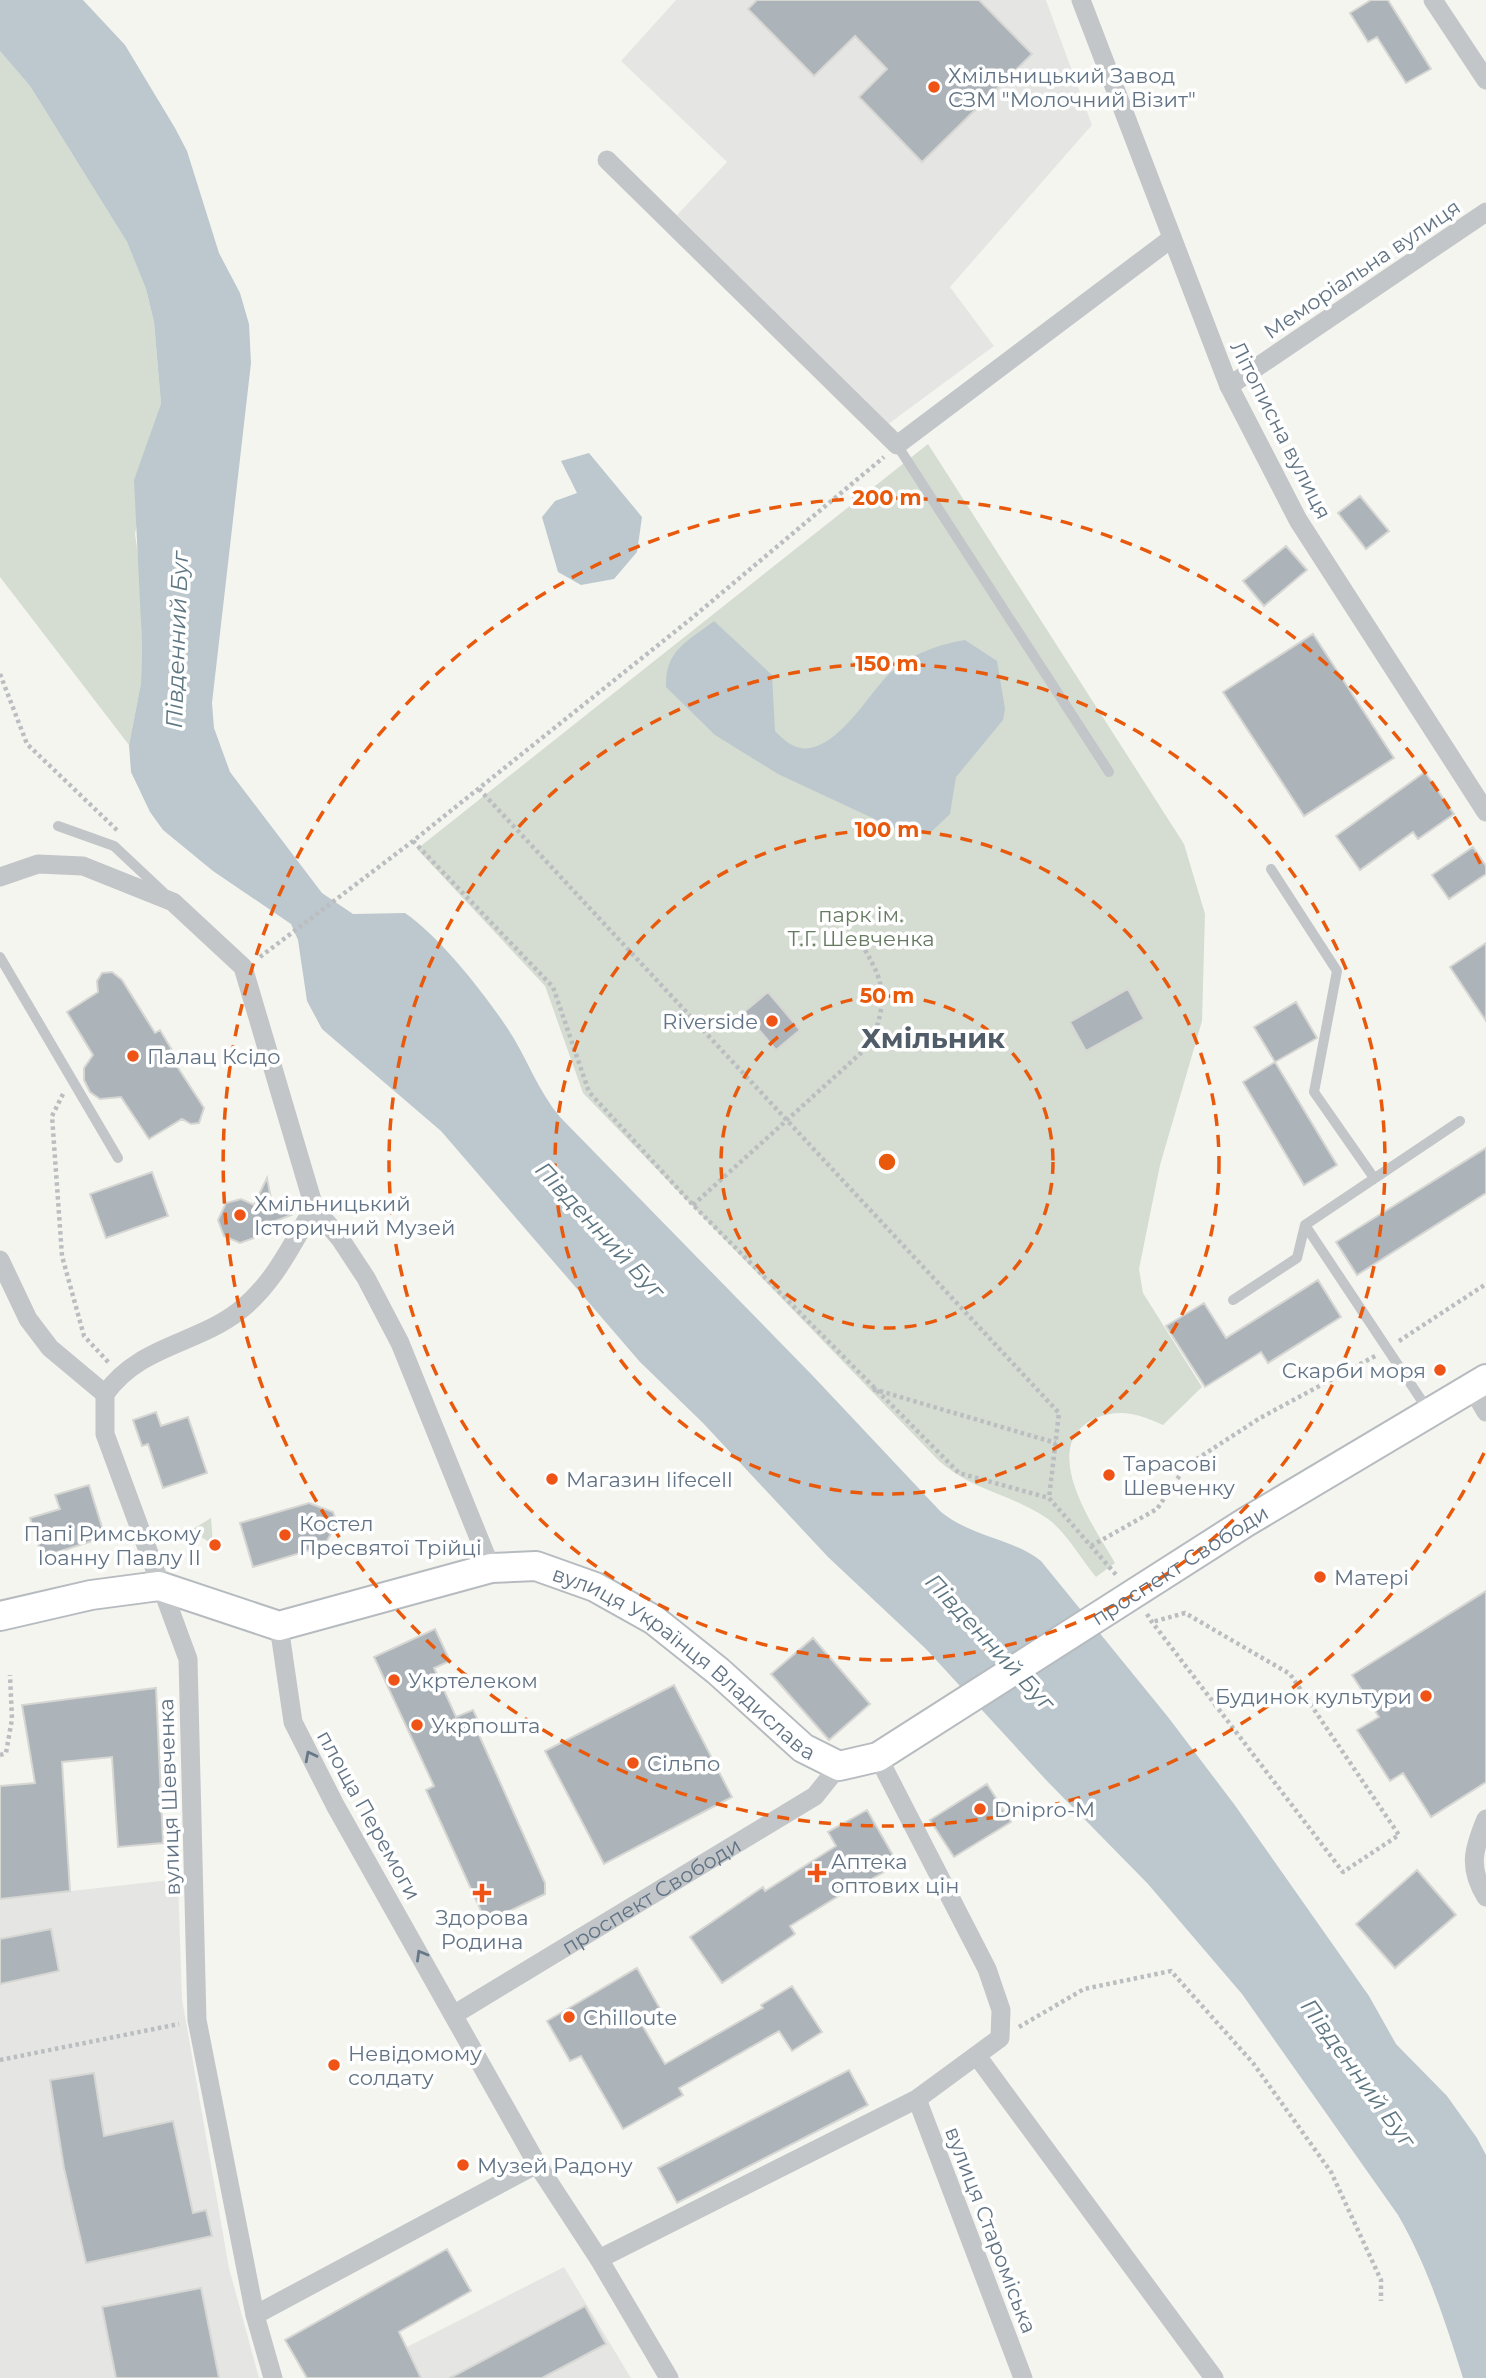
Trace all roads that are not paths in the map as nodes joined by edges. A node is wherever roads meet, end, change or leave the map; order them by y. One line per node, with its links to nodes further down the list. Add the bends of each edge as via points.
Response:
1 (1081, 0): 6 (street, Літописна вулиця)
2 (1433, 0): 3 (street)
3 (1486, 80)
4 (607, 160): 8 (street)
5 (1486, 212): 7 (street, Меморіальна вулиця)
6 (1172, 239): 7 (street, Літописна вулиця); 8 (street)
7 (1229, 386): 10 (street, Літописна вулиця, via 1298,520)
8 (897, 445): 9 (lane)
9 (1109, 772)
10 (1486, 812)
11 (58, 826): 14 (lane, via 114,846)
12 (1271, 869): 18 (lane, via 1337,971 1314,1092)
13 (0, 877): 14 (street, via 38,864 83,866)
14 (173, 902): 19 (street, via 243,967)
15 (0, 957): 17 (lane)
16 (1460, 1121): 18 (lane)
17 (118, 1158)
18 (1374, 1178): 20 (lane)
19 (314, 1207): 24 (street, via 270,1283 238,1312 139,1359 119,1374); 26 (street, via 366,1278 400,1343)
20 (1305, 1225): 22 (lane, via 1297,1258); 25 (lane)
21 (0, 1260): 24 (street, via 28,1320 50,1348)
22 (1233, 1300)
23 (1481, 1393): 25 (main road, проспект Свободи)
24 (105, 1394): 27 (street, вулиця Шевченка, via 105,1434)
25 (1430, 1413): 30 (main road, проспект Свободи, via 1124,1599)
26 (491, 1568): 29 (main road, вулиця Українця Владислава); 31 (main road, вулиця Українця Владислава, via 536,1566 595,1587 654,1620 803,1748)
27 (159, 1586): 28 (main road, via 91,1595); 29 (main road); 39 (street, вулиця Шевченка, via 188,1659 197,2020)
28 (0, 1616)
29 (279, 1626): 34 (street, площа Перемоги, one-way to 29, via 335,1805 293,1722)
30 (878, 1757): 31 (main road, вулиця Українця Владислава); 35 (street, via 987,1969 1001,2010 1000,2038)
31 (839, 1766): 34 (street, проспект Свободи, via 815,1796)
32 (1486, 1819): 33 (street, via 1475,1846 1474,1878)
33 (1486, 1897)
34 (455, 2014): 37 (street, площа Перемоги)
35 (977, 2056): 36 (street); 43 (street)
36 (916, 2099): 38 (street); 42 (street, вулиця Староміська)
37 (537, 2164): 38 (street, площа Перемоги); 39 (street)
38 (598, 2259): 41 (street, площа Перемоги)
39 (255, 2315): 40 (street, вулиця Шевченка)
40 (273, 2378)
41 (669, 2378)
42 (1023, 2378)
43 (1214, 2378)

